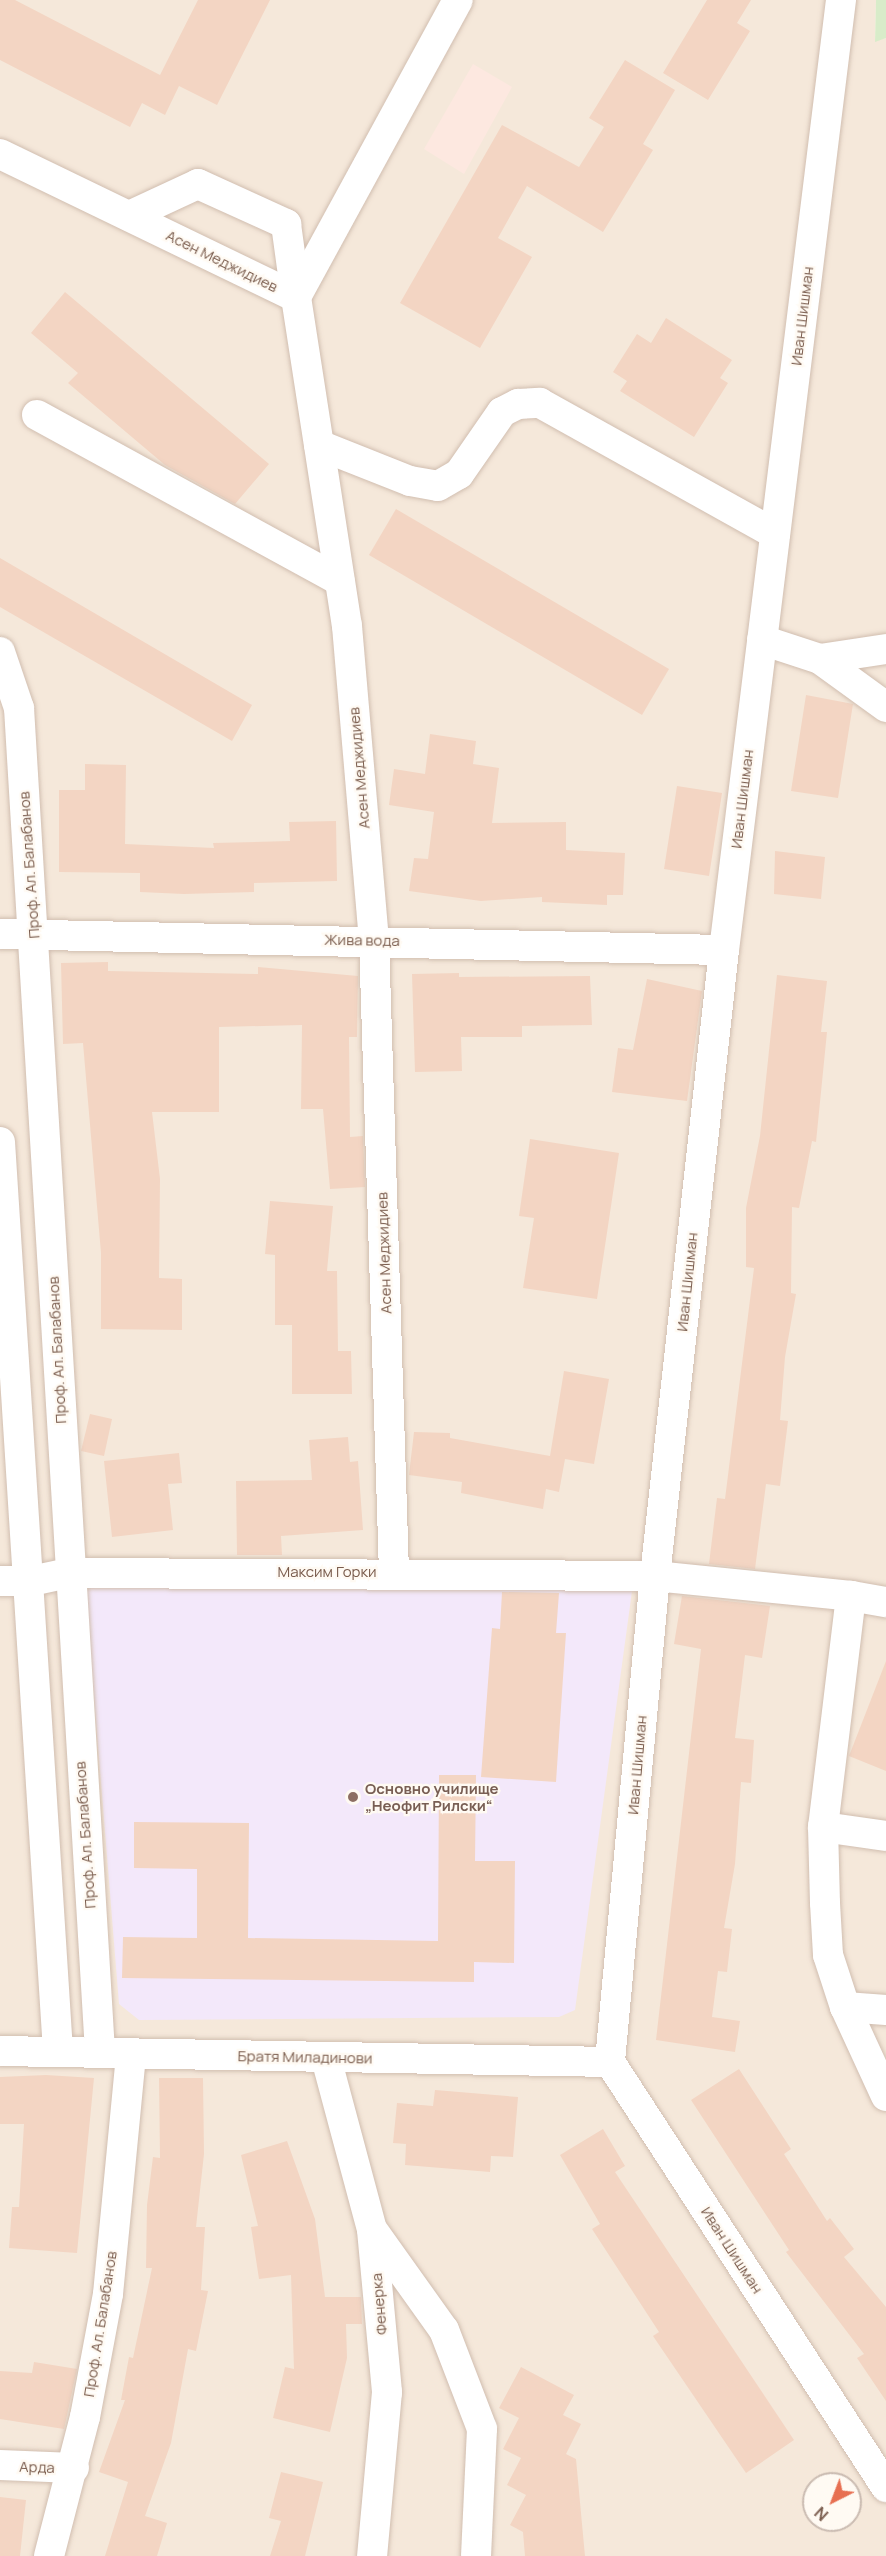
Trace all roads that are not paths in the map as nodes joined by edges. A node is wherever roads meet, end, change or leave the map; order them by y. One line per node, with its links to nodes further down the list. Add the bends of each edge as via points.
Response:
1 (458, 0): 5 (street)
2 (842, 0): 8 (street, Иван Шишман)
3 (0, 154): 4 (street, Асен Меджидиев)
4 (129, 216): 5 (street, Асен Меджидиев); 5 (street, via 198,184 286,224)
5 (296, 297): 7 (street, Асен Меджидиев)
6 (37, 415): 9 (street)
7 (319, 445): 8 (street, via 410,481 438,486 459,474 502,412 518,404 540,403); 9 (street, Асен Меджидиев)
8 (775, 534): 10 (street, Иван Шишман)
9 (340, 581): 17 (street, Асен Меджидиев)
10 (762, 640): 13 (street); 18 (street, Иван Шишман)
11 (886, 650): 13 (street)
12 (0, 652): 16 (street, Проф. Ал. Балабанов, via 19,708)
13 (820, 659): 14 (street)
14 (886, 707)
15 (0, 934): 16 (street, Жива вода)
16 (33, 934): 17 (street, Жива вода); 21 (street, Проф. Ал. Балабанов)
17 (374, 940): 18 (street, Жива вода); 20 (street, Асен Меджидиев)
18 (724, 950): 22 (street, Иван Шишман)
19 (0, 1142): 24 (street)
20 (394, 1572): 21 (street, Максим Горки); 22 (street, Максим Горки)
21 (69, 1573): 24 (street, Максим Горки); 33 (street, Проф. Ал. Балабанов)
22 (655, 1575): 25 (street, Максим Горки); 36 (street, Иван Шишман)
23 (0, 1581): 24 (street, Максим Горки)
24 (31, 1581): 32 (street)
25 (850, 1596): 26 (street, Максим Горки); 27 (street)
26 (886, 1602)
27 (823, 1827): 28 (street); 29 (street, via 828,1955)
28 (886, 1836)
29 (845, 2007): 30 (street); 37 (street)
30 (886, 2010)
31 (0, 2051): 32 (street, Братя Миладинови)
32 (58, 2051): 33 (street, Братя Миладинови)
33 (100, 2052): 34 (street, Братя Миладинови)
34 (131, 2053): 35 (street, Братя Миладинови); 40 (street, Проф. Ал. Балабанов, via 108,2295)
35 (326, 2058): 36 (street, Братя Миладинови); 38 (street, Фенерка)
36 (610, 2062): 41 (street, Иван Шишман)
37 (886, 2096)
38 (372, 2230): 43 (street, Фенерка, via 387,2392); 44 (street, via 444,2330 482,2429)
39 (0, 2465): 40 (street, Арда)
40 (74, 2468): 42 (street, Проф. Ал. Балабанов)
41 (886, 2487)
42 (49, 2556)
43 (372, 2556)
44 (476, 2556)

